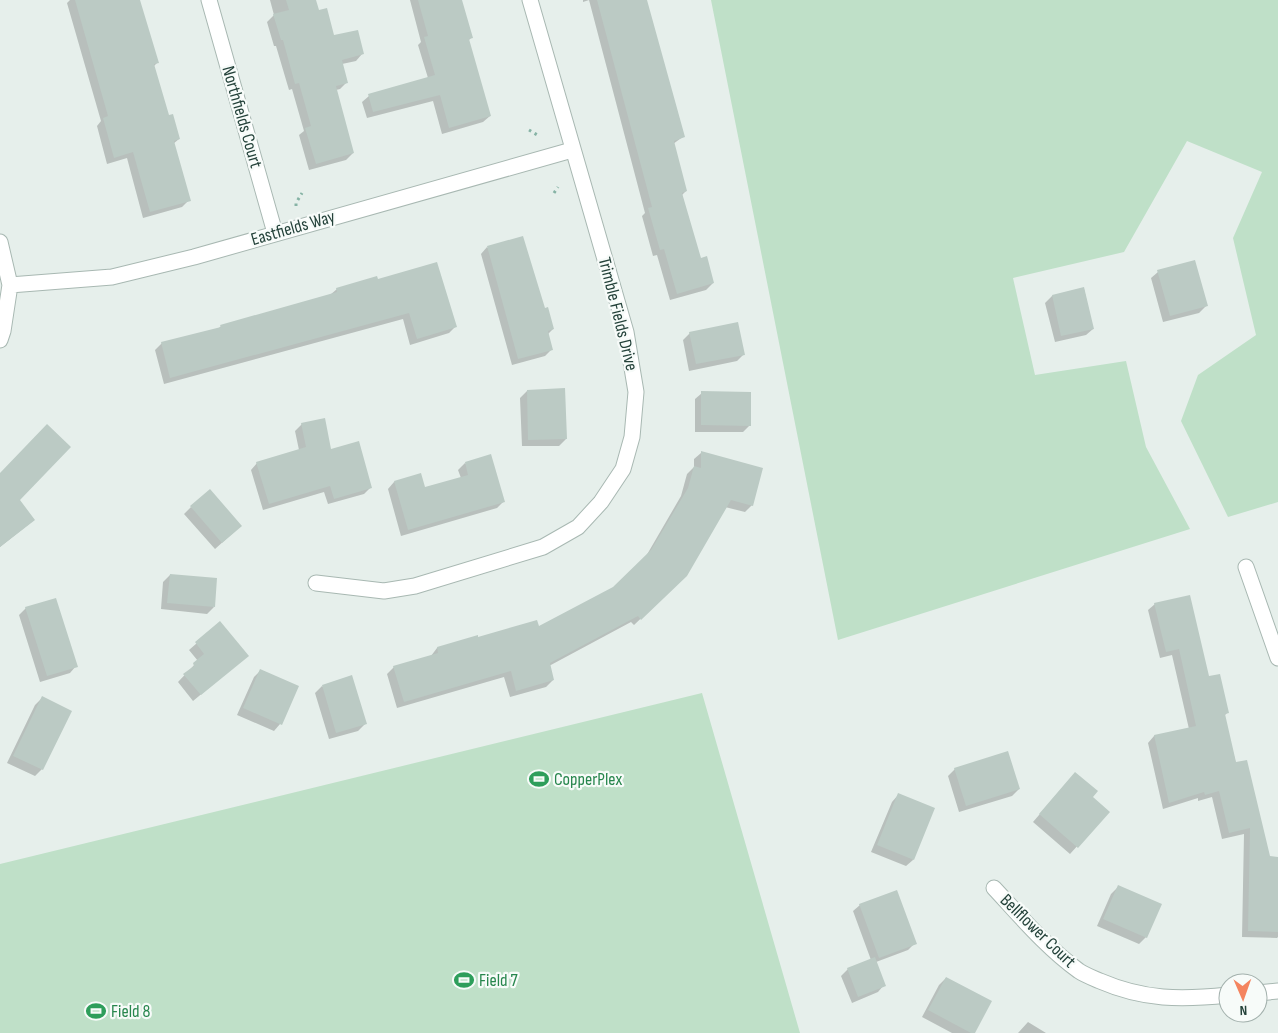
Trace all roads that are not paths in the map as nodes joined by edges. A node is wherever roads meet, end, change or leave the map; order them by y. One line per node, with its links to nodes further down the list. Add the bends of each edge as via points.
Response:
1 (208, 0): 4 (street, Northfields Court)
2 (530, 0): 3 (street, Trimble Fields Drive)
3 (572, 150): 4 (street, Eastfields Way); 9 (street, Trimble Fields Drive, via 626,332 636,392 632,437 623,469 601,502 578,527 543,547 414,586 384,591)
4 (275, 233): 6 (street, Eastfields Way, via 112,277)
5 (0, 242): 6 (street)
6 (10, 285): 7 (street)
7 (0, 340)
8 (1246, 566): 10 (street)
9 (316, 583)
10 (1278, 658)
11 (994, 888): 12 (street, Bellflower Court, via 1046,944 1081,972 1122,990 1160,997)
12 (1218, 996)

